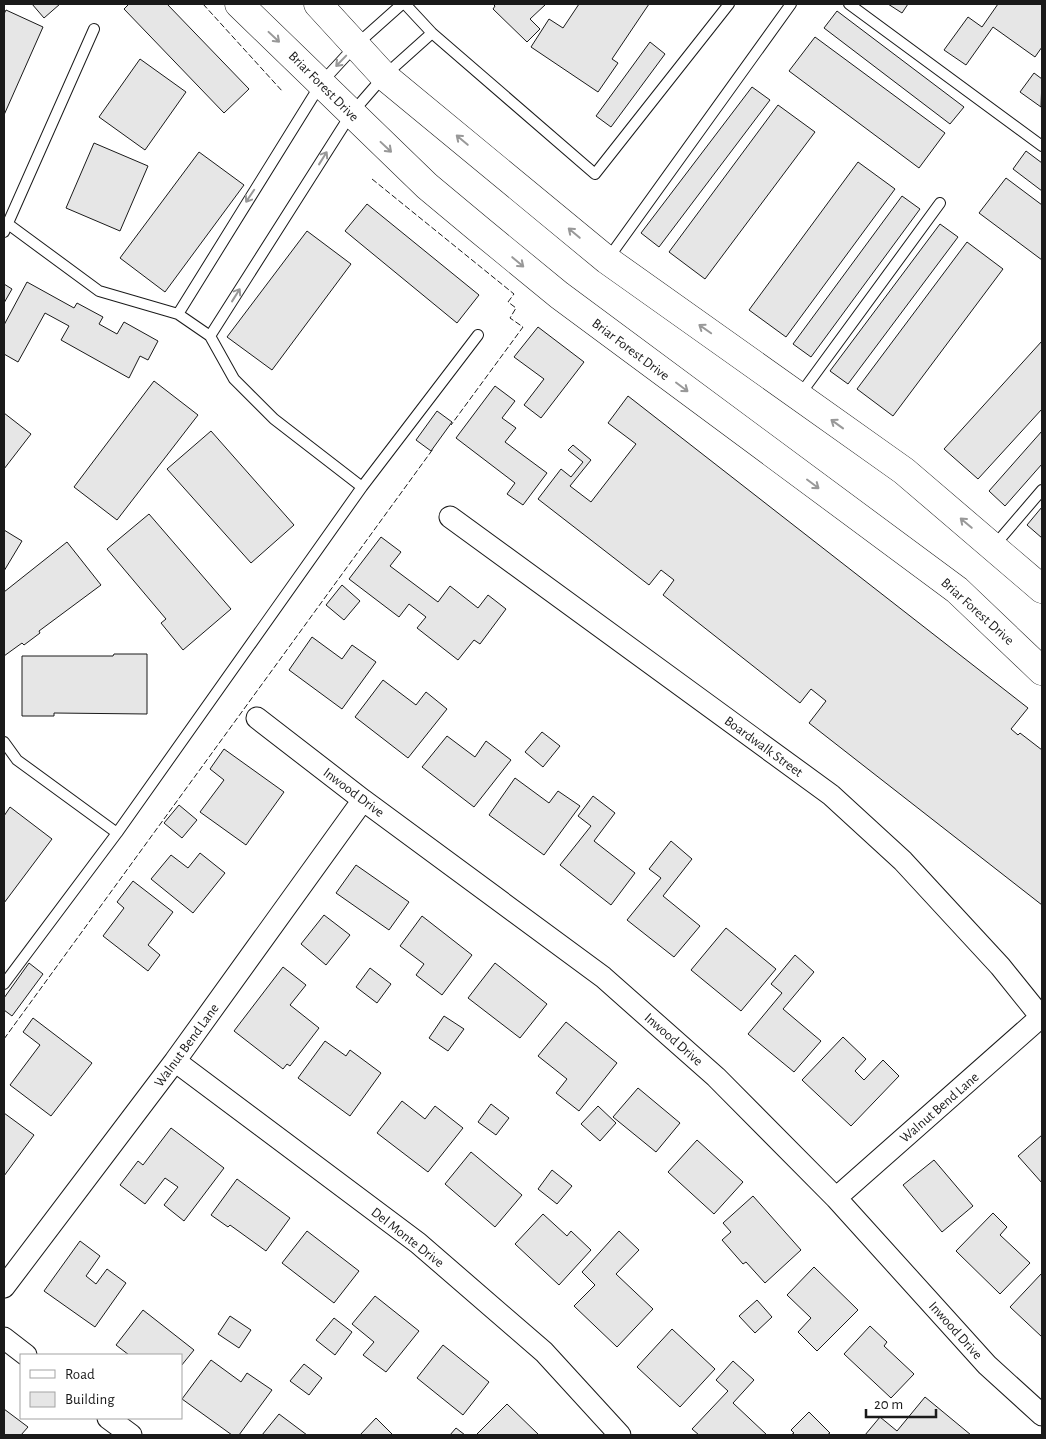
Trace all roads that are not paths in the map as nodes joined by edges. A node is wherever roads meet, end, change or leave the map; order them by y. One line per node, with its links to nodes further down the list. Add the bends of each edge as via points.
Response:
1 (239, 4): 11 (main road, Briar Forest Drive, one-way to 11)
2 (318, 4): 9 (main road)
3 (403, 4): 8 (lane); 9 (lane)
4 (728, 4): 8 (lane, via 595,174)
5 (791, 4): 16 (lane)
6 (849, 4): 13 (lane)
7 (94, 29): 15 (lane)
8 (432, 33): 10 (lane)
9 (356, 45): 10 (main road); 11 (lane, one-way to 11)
10 (384, 76): 12 (lane); 16 (main road, one-way to 10)
11 (322, 82): 12 (main road, Briar Forest Drive); 17 (lane, one-way to 17)
12 (351, 114): 19 (lane, one-way to 12); 26 (main road, Briar Forest Drive, one-way to 26, via 427,186 559,295 957,590)
13 (1042, 146)
14 (940, 203): 20 (lane)
15 (6, 228): 17 (lane, via 100,292)
16 (607, 260): 20 (main road, one-way to 16)
17 (178, 314): 19 (lane)
18 (478, 335): 21 (lane)
19 (210, 336): 21 (lane, via 234,379 274,419)
20 (799, 396): 24 (main road, one-way to 20, via 904,471)
21 (362, 487): 30 (lane)
22 (1042, 490): 24 (lane)
23 (450, 517): 32 (street, Boardwalk Street, via 831,795 903,861)
24 (994, 546): 25 (main road)
25 (1042, 589)
26 (1042, 671)
27 (257, 718): 29 (street, Inwood Drive)
28 (4, 742): 30 (lane, via 18,760)
29 (363, 800): 33 (street, Walnut Bend Lane); 34 (street, Inwood Drive, via 603,977 716,1077)
30 (117, 833): 31 (lane)
31 (4, 984)
32 (1042, 1016): 34 (street, Walnut Bend Lane)
33 (175, 1061): 35 (street, Walnut Bend Lane); 41 (street, Del Monte Drive, via 418,1242 544,1352)
34 (836, 1198): 38 (street, Inwood Drive, via 987,1364)
35 (4, 1287)
36 (4, 1338): 37 (street)
37 (25, 1354)
38 (1042, 1415)
39 (109, 1419): 40 (street)
40 (131, 1435)
41 (620, 1435)

